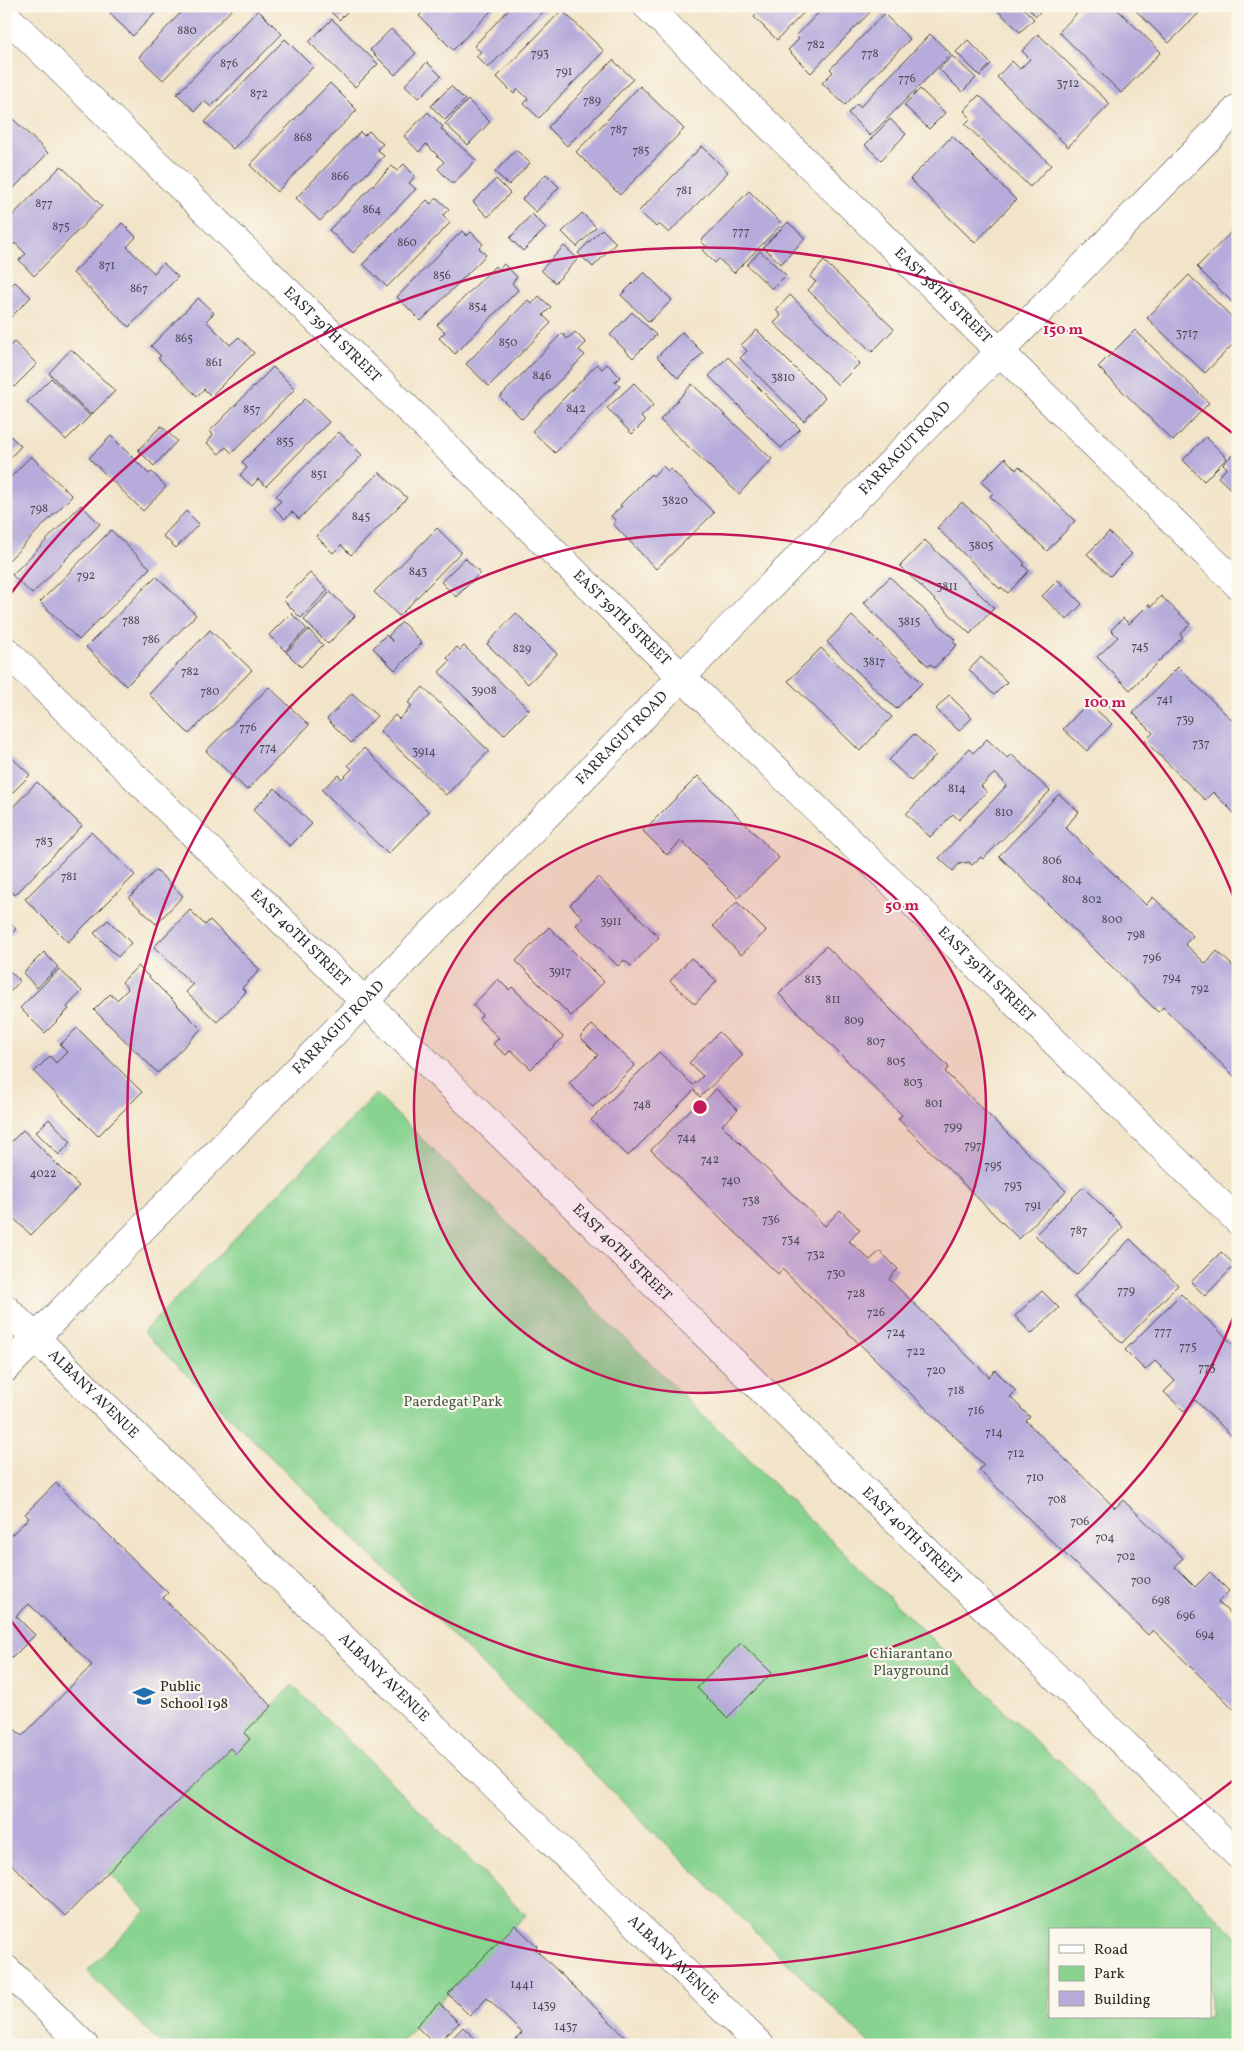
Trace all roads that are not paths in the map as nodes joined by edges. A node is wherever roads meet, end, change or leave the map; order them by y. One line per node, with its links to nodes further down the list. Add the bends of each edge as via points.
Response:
1 (646, 6): 4 (street, EAST 38TH STREET)
2 (6, 16): 7 (street, EAST 39TH STREET)
3 (1238, 108): 4 (street, FARRAGUT ROAD)
4 (1000, 352): 5 (street, EAST 38TH STREET); 7 (street, FARRAGUT ROAD)
5 (1238, 585)
6 (6, 651): 8 (street, EAST 40TH STREET)
7 (682, 677): 8 (street, FARRAGUT ROAD); 9 (street, EAST 39TH STREET)
8 (365, 1002): 11 (street, FARRAGUT ROAD); 13 (street, EAST 40TH STREET)
9 (1238, 1220)
10 (6, 1310): 11 (street, ALBANY AVENUE)
11 (36, 1338): 12 (street, FARRAGUT ROAD); 16 (street, ALBANY AVENUE)
12 (6, 1368)
13 (1238, 1855)
14 (6, 1968): 15 (street)
15 (84, 2045)
16 (760, 2045)

